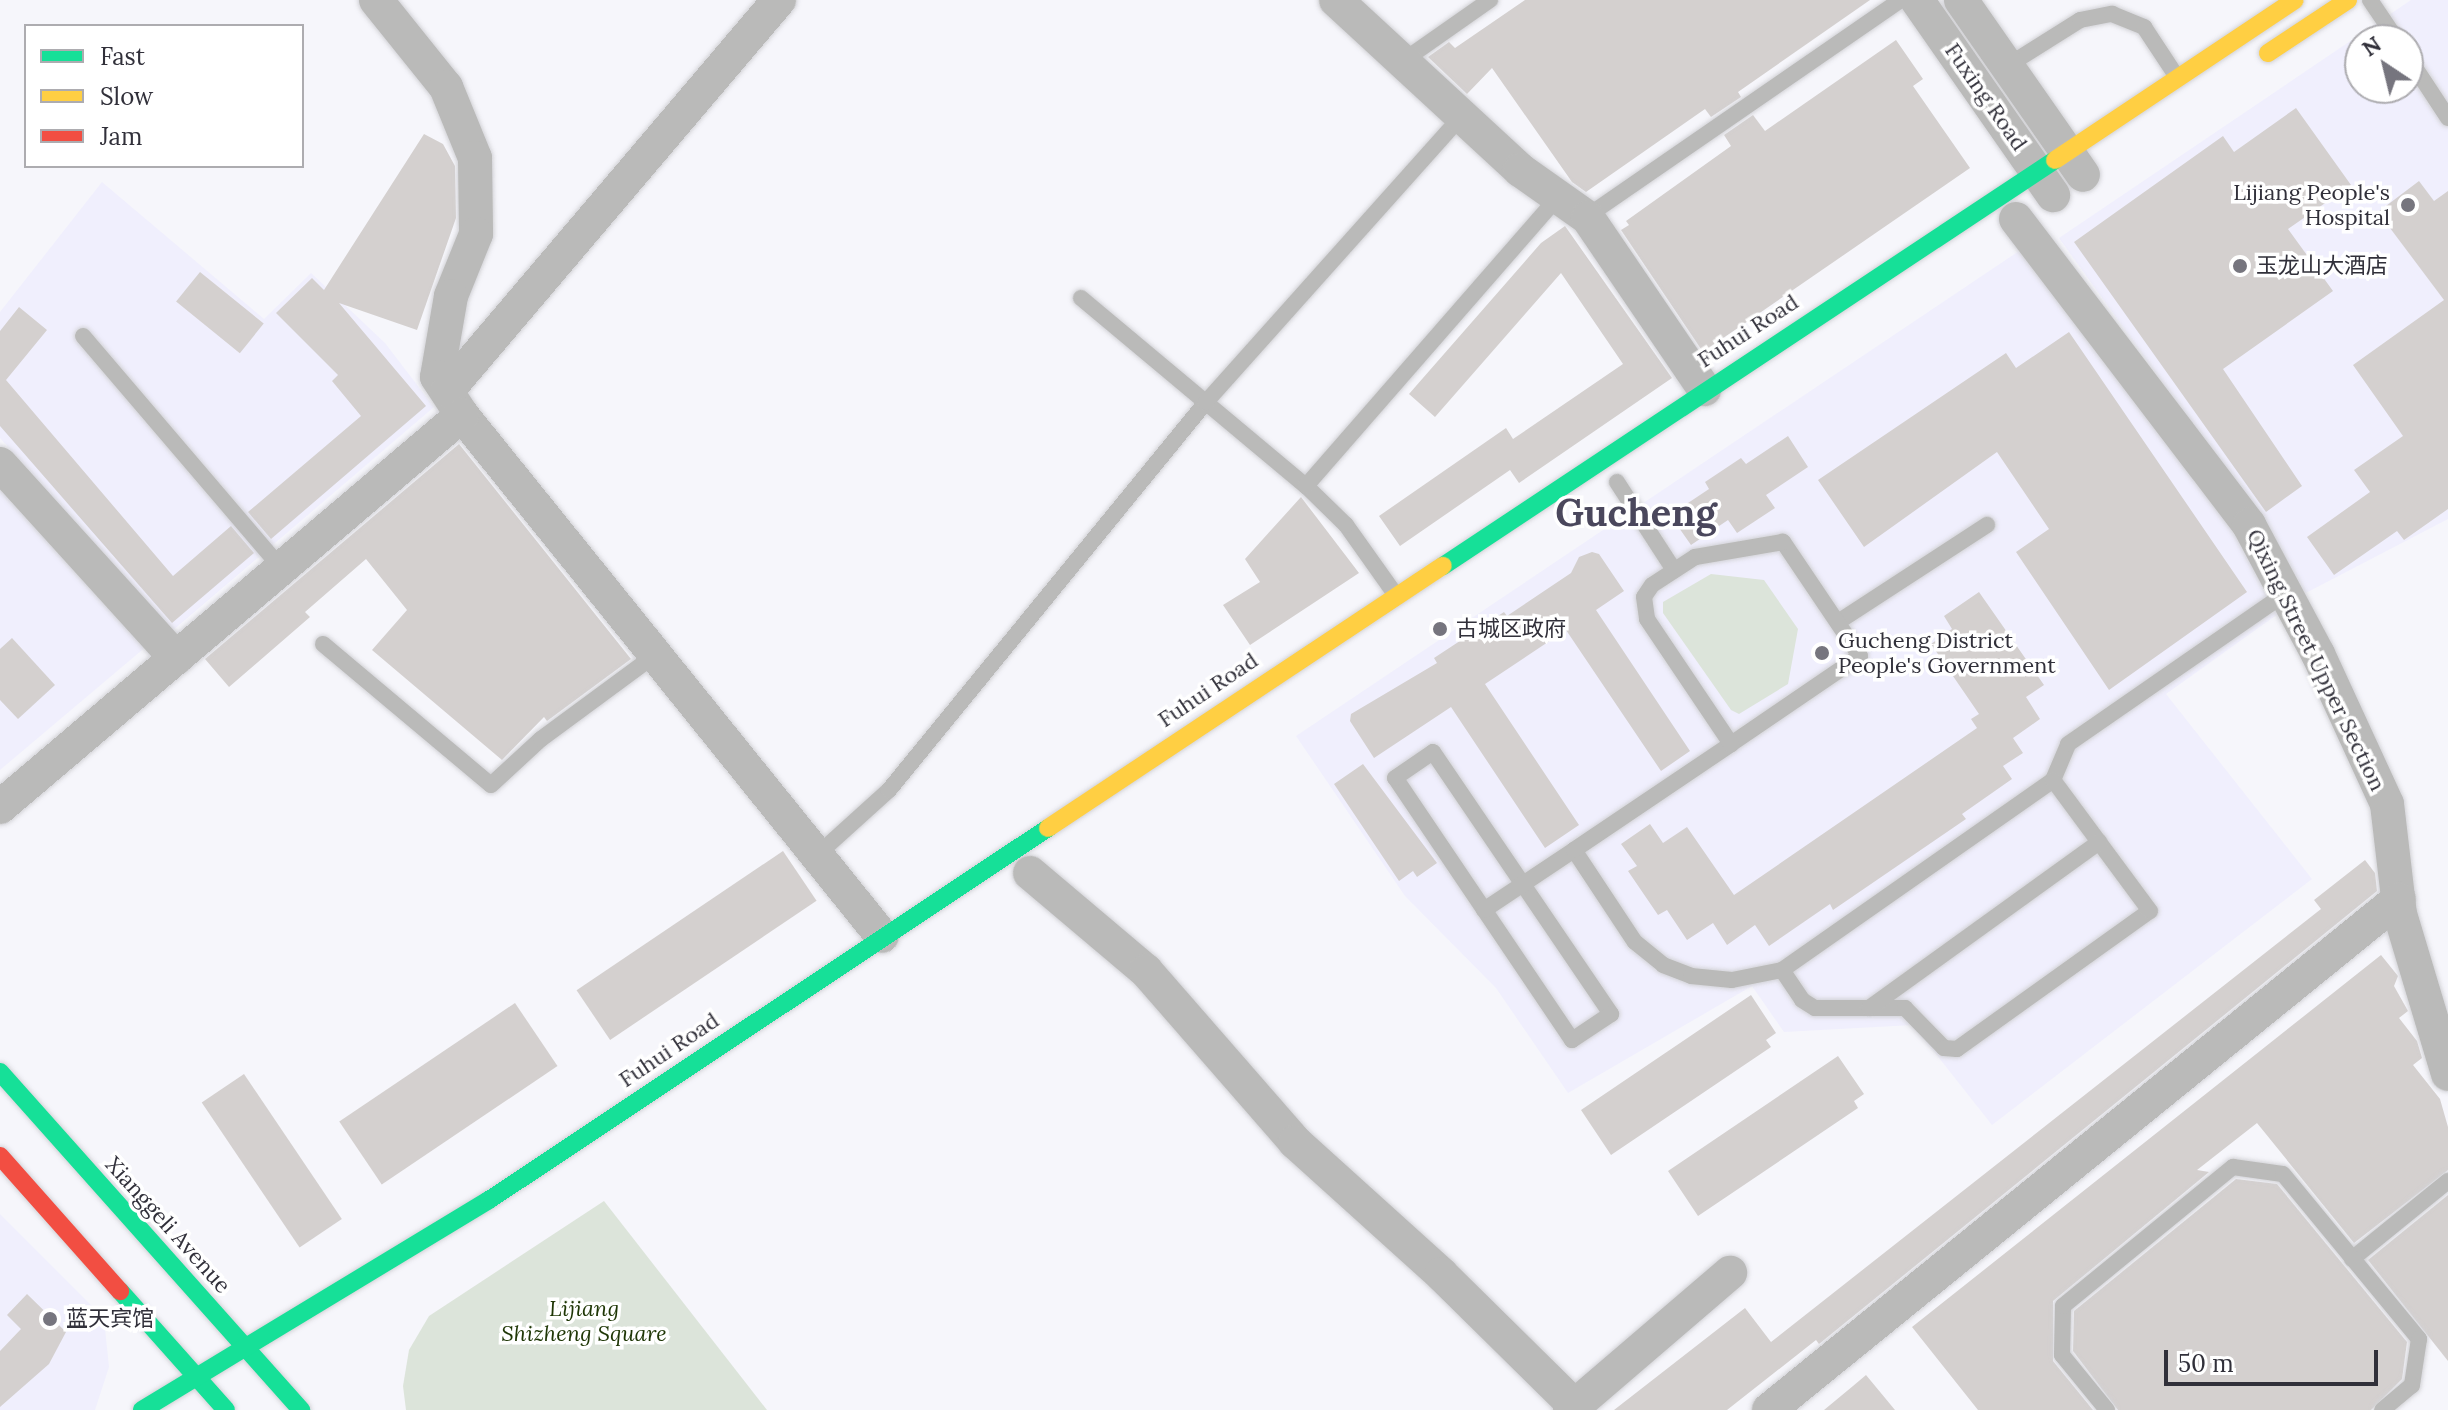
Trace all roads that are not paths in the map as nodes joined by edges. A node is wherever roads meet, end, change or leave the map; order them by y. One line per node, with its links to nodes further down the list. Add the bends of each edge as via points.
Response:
1 (376, 0): 26 (street, via 446,87 475,158 476,234 451,296 437,377)
2 (779, 0): 26 (street)
3 (1336, 0): 12 (street)
4 (1490, 0): 12 (lane)
5 (1900, 0): 21 (lane)
6 (1917, 0): 20 (street, Fuxing Road)
7 (1961, 0): 14 (street, Fuxing Road)
8 (2295, 0): 15 (main road, Fuhui Road)
9 (2348, 0): 13 (main road)
10 (2370, 0): 11 (lane)
11 (2386, 24)
12 (1400, 63): 17 (street)
13 (2252, 64)
14 (2007, 66): 15 (lane, via 2080,20 2112,14 2144,27); 19 (street, Fuxing Road)
15 (2177, 77): 19 (main road, Fuhui Road)
16 (2424, 81): 18 (lane)
17 (1461, 117): 21 (street); 25 (lane)
18 (2448, 118)
19 (2082, 164): 20 (main road, Fuhui Road); 20 (main road, Fuhui Road)
20 (2030, 204): 24 (main road, Fuhui Road); 33 (street, Qixing Street Upper Section, via 2249,525)
21 (1572, 207): 24 (street); 29 (lane)
22 (1081, 298): 25 (lane)
23 (83, 336): 31 (lane)
24 (1704, 389): 34 (main road, Fuhui Road)
25 (1206, 402): 29 (lane); 44 (lane, via 889,790)
26 (454, 403): 31 (street); 37 (street)
27 (0, 464): 38 (street)
28 (1617, 482): 32 (lane)
29 (1306, 486): 34 (lane, via 1346,525)
30 (1987, 525): 35 (lane)
31 (281, 568): 38 (street)
32 (1674, 570): 35 (lane, via 1695,557 1783,542); 39 (lane, via 1647,591 1644,612)
33 (2286, 593): 40 (lane, via 2068,744); 47 (street, Qixing Street Upper Section, via 2387,804)
34 (1395, 594): 49 (main road, Fuhui Road)
35 (1838, 622): 39 (lane, via 1860,656)
36 (323, 644): 37 (lane, via 491,785 541,739)
37 (655, 655): 44 (street)
38 (176, 658): 41 (street)
39 (1731, 744): 43 (lane)
40 (2053, 780): 42 (lane); 50 (lane)
41 (0, 807)
42 (2099, 842): 51 (lane); 51 (lane, via 2150,911 2138,920 1957,1049 1944,1048 1911,1011)
43 (1574, 850): 46 (lane); 50 (lane, via 1635,942 1663,965 1691,976 1732,980)
44 (816, 856): 49 (street)
45 (1034, 871): 61 (street, via 1146,971 1295,1142 1441,1274)
46 (1523, 884): 48 (lane); 48 (lane, via 1611,1014 1572,1040); 48 (lane, via 1433,752 1395,778)
47 (2399, 899): 53 (street, Qixing Street Upper Section); 65 (street)
48 (1484, 910)
49 (882, 936): 58 (main road, Fuhui Road, via 489,1200)
50 (1782, 970): 51 (lane, via 1802,1000 1815,1008)
51 (1867, 1008)
52 (0, 1072): 58 (main road, Xianggeli Avenue)
53 (2448, 1074)
54 (0, 1156): 59 (main road)
55 (2448, 1181): 56 (lane)
56 (2352, 1259): 66 (lane, via 2283,1174 2233,1167 2063,1306 2062,1355); 67 (lane, via 2419,1339 2412,1385)
57 (1730, 1273): 61 (street)
58 (245, 1348): 59 (main road, Fuhui Road); 64 (main road, Xianggeli Avenue)
59 (197, 1377): 60 (main road); 62 (main road, Fuhui Road)
60 (224, 1400): 63 (main road)
61 (1573, 1408)
62 (142, 1410)
63 (199, 1410)
64 (301, 1410)
65 (1769, 1410)
66 (2107, 1410)
67 (2382, 1410)

